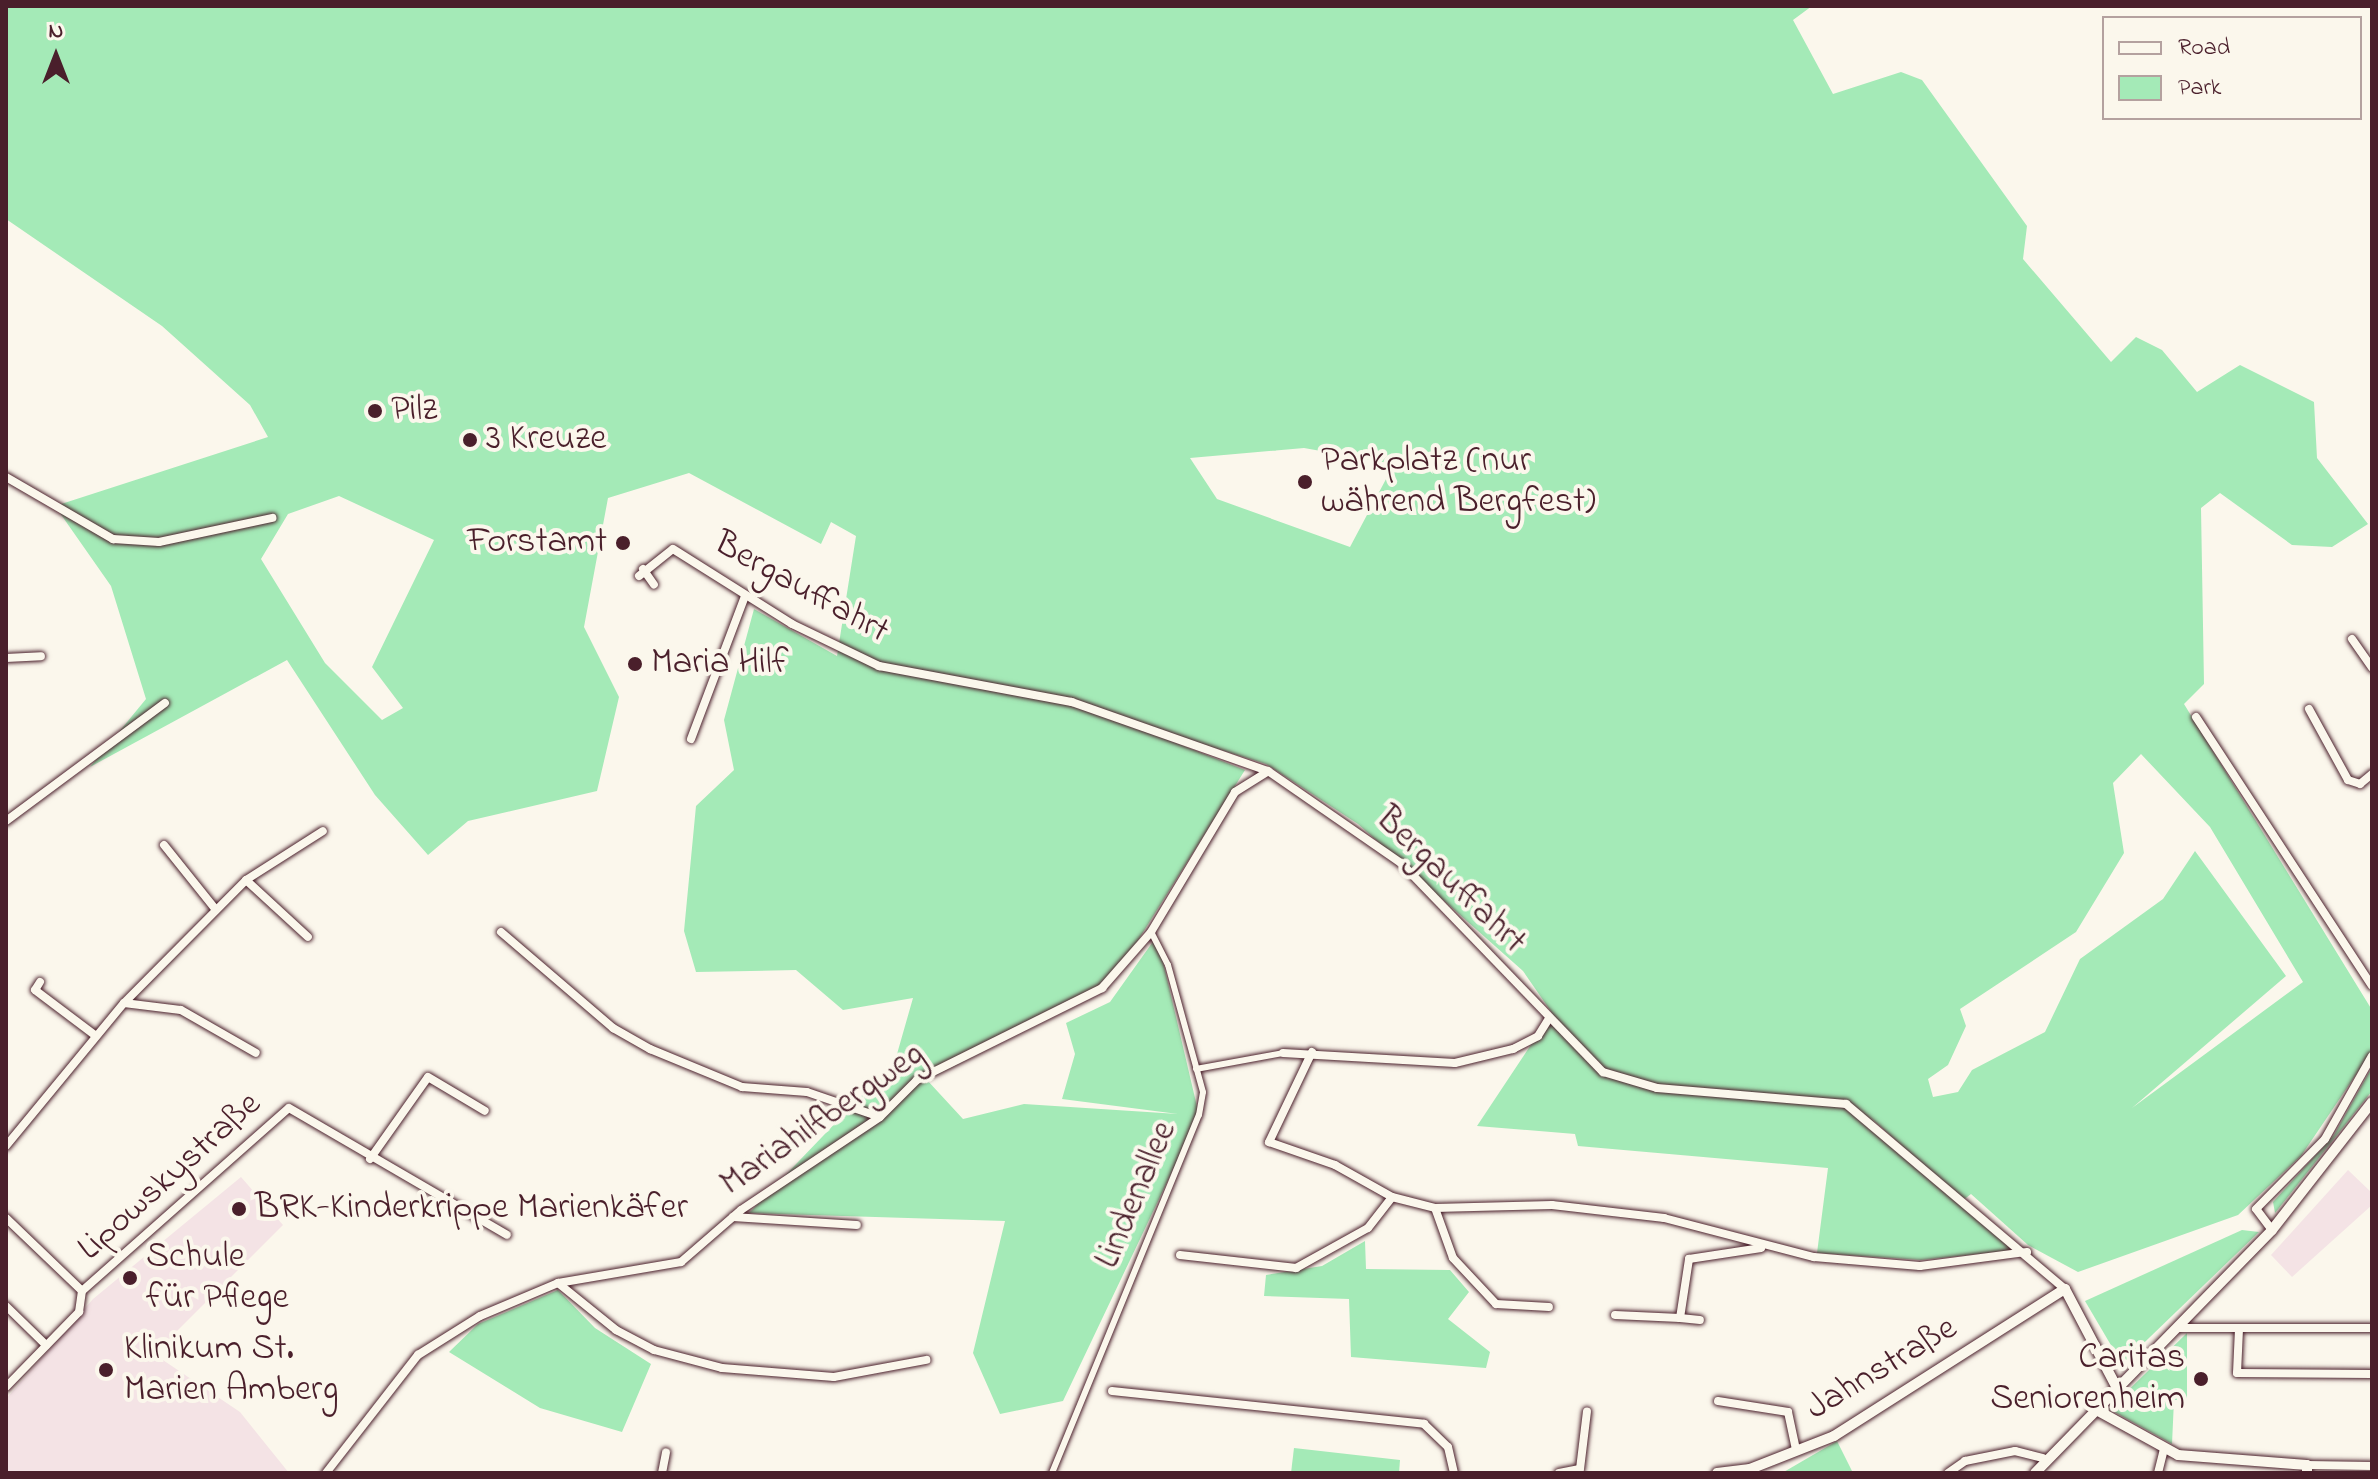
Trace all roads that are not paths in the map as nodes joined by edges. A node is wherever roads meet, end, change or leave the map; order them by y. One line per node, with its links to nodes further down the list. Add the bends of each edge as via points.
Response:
1 (6, 477): 2 (street, via 113,539 159,542)
2 (272, 518)
3 (654, 585): 4 (street, Bergauffahrt, via 641,573 673,549)
4 (745, 596): 12 (street); 13 (street, Bergauffahrt, via 879,666 1072,702)
5 (2352, 639): 8 (street)
6 (41, 656): 7 (street)
7 (6, 658)
8 (2372, 668)
9 (165, 703): 15 (street)
10 (2309, 709): 14 (street, via 2348,780 2360,784)
11 (2196, 717): 24 (street)
12 (691, 739)
13 (1268, 771): 21 (street, Mariahilfbergweg, via 1235,792); 26 (street, Bergauffahrt, via 1401,863)
14 (2372, 774)
15 (6, 821)
16 (323, 831): 18 (street)
17 (164, 845): 19 (street)
18 (246, 880): 19 (street); 22 (street)
19 (216, 910): 25 (street)
20 (501, 932): 35 (street, via 613,1028 650,1049 742,1087 807,1092)
21 (1151, 932): 32 (street, Lindenallee, via 1168,965); 35 (street, Mariahilfbergweg, via 1102,988 917,1080)
22 (308, 937)
23 (40, 982): 27 (street, via 35,990)
24 (2372, 986)
25 (124, 1003): 27 (street); 29 (street, via 181,1010)
26 (1548, 1020): 28 (street, via 1538,1036 1513,1049 1455,1063); 46 (street, Bergauffahrt, via 1584,1059 1622,1081 1846,1104)
27 (96, 1036): 36 (street)
28 (1312, 1052): 30 (street); 38 (street, via 1269,1142)
29 (256, 1053)
30 (1283, 1053): 32 (street)
31 (2372, 1056): 43 (street, via 2325,1139 2256,1209)
32 (1196, 1069): 76 (street, Lindenallee, via 1199,1115)
33 (2372, 1102): 43 (street)
34 (485, 1111): 37 (street, via 428,1077)
35 (880, 1117): 40 (street, Mariahilfbergweg)
36 (6, 1146)
37 (370, 1159): 44 (street); 50 (street, Lipowskystraße, via 296,1107)
38 (1392, 1197): 39 (street); 47 (street, via 1368,1228 1296,1268)
39 (1435, 1208): 45 (street, via 1552,1205 1664,1218); 52 (street, via 1453,1258 1496,1304)
40 (733, 1217): 42 (street); 48 (street, Mariahilfbergweg, via 669,1268)
41 (6, 1218): 50 (street)
42 (857, 1225)
43 (2272, 1230): 56 (street)
44 (507, 1235)
45 (1770, 1247): 46 (street, via 1920,1266); 54 (street, via 1689,1259)
46 (2027, 1252): 49 (street, Bergauffahrt)
47 (1180, 1255)
48 (558, 1283): 60 (street, via 641,1344 722,1368 834,1377); 74 (street, Mariahilfbergweg, via 480,1316 418,1355)
49 (2065, 1289): 62 (street, Bergauffahrt); 69 (street, Jahnstraße, via 1889,1403)
50 (82, 1291): 59 (street, via 79,1312)
51 (6, 1306): 59 (street)
52 (1549, 1307)
53 (1615, 1315): 54 (street)
54 (1680, 1318): 55 (street)
55 (1700, 1320)
56 (2178, 1328): 58 (street); 62 (street)
57 (2372, 1328): 58 (street)
58 (2239, 1329): 61 (street, via 2237,1373)
59 (46, 1345): 63 (street)
60 (926, 1360)
61 (2372, 1374)
62 (2116, 1386): 66 (street)
63 (6, 1387)
64 (1112, 1391): 77 (street, via 1424,1424 1448,1447)
65 (1718, 1401): 69 (street, via 1788,1412)
66 (2093, 1408): 68 (street); 71 (street)
67 (1587, 1411): 78 (street, via 1580,1469)
68 (2164, 1449): 73 (street, via 2228,1465); 82 (street)
69 (1796, 1450): 79 (street, Jahnstraße)
70 (666, 1452): 75 (street)
71 (2043, 1458): 80 (street, via 2015,1451 1965,1461); 81 (street)
72 (2372, 1466): 73 (street)
73 (2307, 1469)
74 (326, 1473)
75 (662, 1473)
76 (1052, 1473)
77 (1454, 1473)
78 (1559, 1473)
79 (1717, 1473)
80 (1948, 1473)
81 (2035, 1473)
82 (2158, 1473)

